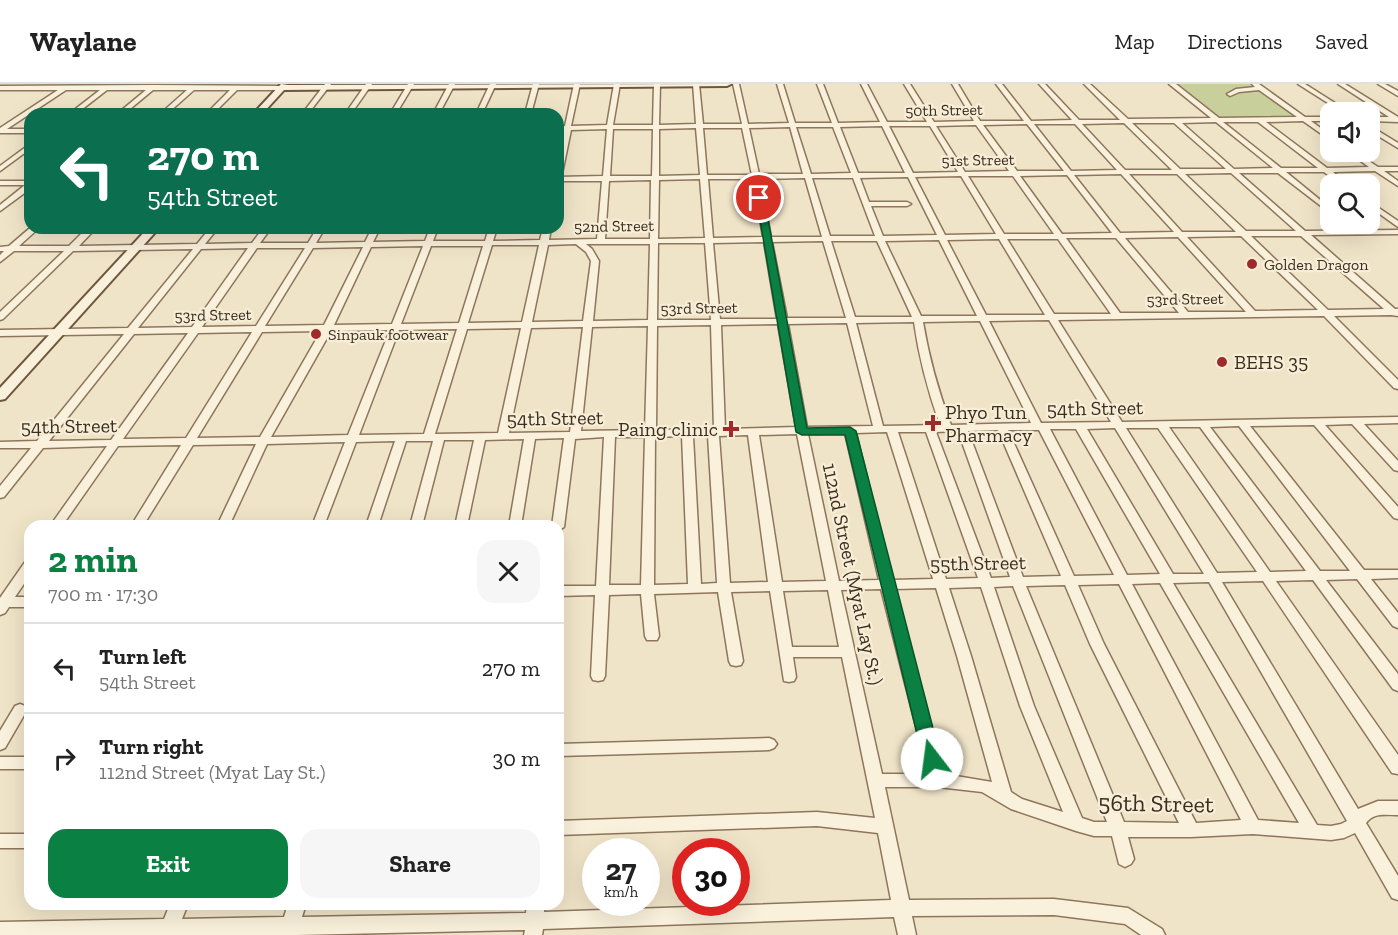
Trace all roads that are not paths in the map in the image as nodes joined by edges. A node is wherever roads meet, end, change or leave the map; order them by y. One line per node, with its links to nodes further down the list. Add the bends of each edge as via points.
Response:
1 (29, 84): 33 (street)
2 (71, 84): 34 (street)
3 (657, 84): 4 (main road); 23 (main road); 67 (street)
4 (696, 84): 5 (main road); 68 (street)
5 (727, 84)
6 (736, 84): 69 (street, 112nd Street (Myat Lay St.))
7 (780, 84): 65 (street)
8 (820, 84): 66 (street)
9 (864, 84): 63 (street)
10 (907, 84): 64 (street)
11 (955, 84): 61 (street)
12 (999, 84): 62 (street)
13 (1042, 84): 59 (street)
14 (1087, 84): 60 (street)
15 (1172, 84): 57 (street)
16 (1301, 84): 38 (street)
17 (1341, 84): 54 (street)
18 (1381, 84): 37 (street)
19 (451, 85): 20 (main road); 30 (main road); 48 (street)
20 (492, 85): 21 (main road); 49 (street)
21 (536, 85): 22 (main road); 50 (street)
22 (577, 85): 23 (main road); 71 (street)
23 (617, 85): 72 (street)
24 (109, 86): 25 (street); 34 (street); 40 (street)
25 (154, 86): 26 (street); 41 (street)
26 (194, 86): 35 (street); 42 (street)
27 (283, 86): 28 (main road); 35 (street); 44 (main road)
28 (326, 86): 29 (main road); 45 (street)
29 (368, 86): 30 (main road); 46 (street)
30 (410, 86): 47 (street)
31 (1258, 86): 36 (street); 55 (street)
32 (0, 88): 33 (street)
33 (21, 88): 34 (street)
34 (64, 88): 39 (street)
35 (235, 88): 43 (street)
36 (1230, 94)
37 (1398, 94)
38 (1330, 102)
39 (34, 108)
40 (80, 108)
41 (127, 108)
42 (170, 108)
43 (215, 108)
44 (263, 108)
45 (310, 108)
46 (352, 108)
47 (397, 108)
48 (439, 108)
49 (482, 108)
50 (530, 108)
51 (24, 115): 73 (street)
52 (1320, 119): 55 (street, 50th Street)
53 (1380, 119): 54 (street)
54 (1397, 119)
55 (1304, 120): 58 (street, 50th Street); 75 (street)
56 (1176, 121): 57 (street, 50th Street); 60 (street, 50th Street); 86 (street)
57 (1218, 121): 58 (street, 50th Street); 83 (street)
58 (1261, 121): 84 (street)
59 (1076, 122): 60 (street, 50th Street); 62 (street, 50th Street); 89 (street)
60 (1125, 122): 87 (street)
61 (978, 123): 62 (street, 50th Street); 64 (street, 50th Street); 91 (street)
62 (1028, 123): 88 (street)
63 (883, 124): 64 (street, 50th Street); 66 (street, 50th Street); 94 (street)
64 (933, 124): 90 (street)
65 (792, 125): 66 (street, 50th Street); 69 (street, 50th Street); 97 (street)
66 (837, 125): 93 (street)
67 (655, 126): 68 (street, 50th Street); 72 (street, 50th Street); 98 (street)
68 (700, 126): 69 (street, 50th Street); 99 (street)
69 (746, 126): 96 (street, 112nd Street (Myat Lay St.))
70 (564, 127): 71 (street, 50th Street)
71 (568, 127): 72 (street, 50th Street); 78 (street)
72 (610, 127): 100 (street)
73 (0, 131): 74 (street)
74 (24, 131)
75 (1320, 131)
76 (1380, 134): 77 (street)
77 (1398, 146)
78 (564, 147)
79 (24, 151): 82 (street)
80 (1367, 162): 81 (street)
81 (1376, 168): 84 (street, 51st Street); 85 (street, 51st Street); 103 (street)
82 (0, 169)
83 (1277, 169): 84 (street, 51st Street); 86 (street, 51st Street); 105 (street)
84 (1323, 169): 92 (street)
85 (1398, 169)
86 (1231, 170): 87 (street, 51st Street); 111 (street)
87 (1176, 171): 89 (street, 51st Street); 115 (street)
88 (1069, 172): 89 (street, 51st Street); 91 (street, 51st Street); 126 (street)
89 (1121, 172): 127 (street)
90 (964, 174): 91 (street, 51st Street); 94 (street, 51st Street); 129 (street)
91 (1015, 174): 128 (street)
92 (1330, 174)
93 (857, 175): 94 (street, 51st Street); 97 (street, 51st Street); 106 (street)
94 (910, 175): 130 (street)
95 (564, 176): 100 (street, 51st Street)
96 (756, 176): 97 (street, 51st Street); 99 (street, 51st Street); 132 (street, 112nd Street (Myat Lay St.))
97 (806, 176): 133 (street)
98 (656, 177): 99 (street, 51st Street); 100 (street, 51st Street); 135 (street)
99 (705, 177): 136 (street)
100 (606, 178): 134 (street)
101 (0, 183): 102 (street)
102 (24, 184)
103 (1398, 184)
104 (24, 189): 108 (street)
105 (1320, 203)
106 (868, 204): 107 (street); 131 (street)
107 (907, 204)
108 (0, 209)
109 (1380, 212): 110 (street)
110 (1398, 225)
111 (1304, 232): 112 (street); 115 (street); 152 (street)
112 (1320, 232)
113 (1380, 232): 114 (street)
114 (1398, 232)
115 (1240, 233): 127 (street); 150 (street)
116 (28, 234): 148 (street)
117 (86, 234): 146 (street)
118 (148, 234): 144 (main road)
119 (209, 234): 145 (street)
120 (263, 234): 142 (street)
121 (317, 234): 143 (street)
122 (372, 234): 141 (street)
123 (432, 234): 140 (street)
124 (491, 234): 138 (street)
125 (546, 234): 139 (street)
126 (1117, 234): 127 (street); 128 (street); 153 (street)
127 (1180, 234): 151 (street)
128 (1061, 235): 129 (street, 52nd Street); 154 (street)
129 (1002, 236): 130 (street, 52nd Street); 156 (street)
130 (940, 238): 131 (street, 52nd Street); 157 (street)
131 (880, 239): 133 (street, 52nd Street); 158 (street)
132 (766, 240): 133 (street, 52nd Street); 136 (street, 52nd Street); 160 (street, 112nd Street (Myat Lay St.))
133 (827, 240): 159 (street)
134 (601, 241): 135 (street, 52nd Street); 137 (street, 52nd Street)
135 (653, 241): 136 (street, 52nd Street); 162 (street)
136 (709, 241): 161 (street)
137 (578, 242): 139 (street, 52nd Street); 163 (street, via 595,261)
138 (488, 243): 139 (street, 52nd Street); 140 (street, 52nd Street); 166 (street)
139 (544, 243): 164 (street)
140 (428, 244): 141 (street, 52nd Street); 165 (street)
141 (366, 245): 143 (street, 52nd Street); 168 (street)
142 (254, 246): 143 (street, 52nd Street); 145 (street, 52nd Street); 170 (street)
143 (310, 246): 167 (street)
144 (135, 247): 145 (street, 52nd Street); 146 (street, 52nd Street); 171 (main road)
145 (198, 247): 169 (street)
146 (71, 248): 148 (street, 52nd Street); 155 (street)
147 (0, 249): 148 (street, 52nd Street)
148 (12, 249): 149 (street)
149 (0, 259)
150 (1325, 312): 151 (street, 53rd Street); 152 (street, 53rd Street); 173 (street)
151 (1252, 313): 153 (street, 53rd Street)
152 (1396, 313)
153 (1185, 314): 154 (street, 53rd Street)
154 (1117, 315): 156 (street, 53rd Street)
155 (0, 316)
156 (1051, 316): 157 (street, 53rd Street); 181 (street)
157 (982, 317): 158 (street, 53rd Street); 183 (street)
158 (918, 319): 159 (street, 53rd Street); 187 (street, via 931,386)
159 (851, 320): 160 (street, 53rd Street); 188 (street)
160 (782, 322): 161 (street, 53rd Street); 190 (street, 112nd Street (Myat Lay St.))
161 (716, 323): 162 (street, 53rd Street); 191 (street)
162 (651, 324): 163 (street, 53rd Street); 195 (street)
163 (587, 325): 164 (street, 53rd Street); 196 (street)
164 (525, 326): 166 (street, 53rd Street); 198 (street)
165 (394, 327): 166 (street, 53rd Street); 168 (street, 53rd Street); 202 (street)
166 (464, 327): 200 (street)
167 (260, 329): 168 (street, 53rd Street); 170 (street, 53rd Street); 204 (street)
168 (327, 329): 203 (street)
169 (132, 331): 170 (street, 53rd Street); 171 (street, 53rd Street); 205 (street)
170 (194, 331): 206 (street)
171 (59, 332): 172 (street, 53rd Street); 174 (main road)
172 (0, 333)
173 (1398, 386)
174 (0, 396)
175 (1355, 421): 176 (street, 54th Street); 177 (street, 54th Street); 208 (street)
176 (1397, 421)
177 (1317, 422): 178 (street, 54th Street); 210 (street)
178 (1242, 423): 180 (street, 54th Street); 221 (street)
179 (1162, 424): 180 (street, 54th Street); 181 (street, 54th Street); 224 (street)
180 (1203, 424): 223 (street)
181 (1119, 425): 182 (street, 54th Street); 225 (street)
182 (1080, 426): 183 (street, 54th Street); 227 (street, via 1169,579)
183 (1038, 427): 185 (street, 54th Street); 226 (street, via 1043,427)
184 (962, 428): 185 (street, 54th Street); 187 (street, 54th Street); 230 (street)
185 (1002, 428): 228 (street)
186 (930, 429): 187 (street, 54th Street); 188 (street, 54th Street); 229 (street)
187 (947, 429)
188 (886, 430): 189 (street, 54th Street); 231 (street)
189 (850, 431): 190 (street, 54th Street); 232 (street)
190 (802, 432): 192 (street, 54th Street); 233 (street, 112nd Street (Myat Lay St.))
191 (716, 433): 192 (street, 54th Street); 193 (street, 54th Street); 235 (street)
192 (753, 433): 234 (street)
193 (687, 434): 195 (street, 54th Street); 236 (street)
194 (610, 435): 195 (street, 54th Street); 196 (street, 54th Street); 238 (street)
195 (650, 435): 237 (street)
196 (572, 436): 199 (street, 54th Street); 219 (street)
197 (480, 437): 198 (street, 54th Street); 200 (street, 54th Street); 217 (street)
198 (503, 437): 199 (street, 54th Street)
199 (530, 437): 218 (street)
200 (434, 438): 201 (street, 54th Street); 216 (street)
201 (401, 439): 202 (street, 54th Street); 215 (street)
202 (350, 440): 203 (street, 54th Street); 214 (street)
203 (263, 441): 204 (street, 54th Street); 213 (street)
204 (190, 443): 206 (street, 54th Street); 212 (street)
205 (40, 444): 206 (street, 54th Street); 207 (street, 54th Street); 209 (street)
206 (113, 444): 211 (street)
207 (0, 446)
208 (1398, 468)
209 (0, 494)
210 (1398, 515)
211 (61, 520)
212 (141, 520)
213 (226, 520)
214 (320, 520)
215 (374, 520)
216 (417, 520)
217 (462, 520)
218 (516, 520)
219 (559, 520)
220 (24, 574): 241 (street)
221 (1359, 574): 222 (street, 55th Street); 223 (street, 55th Street); 242 (street)
222 (1398, 574)
223 (1316, 575): 224 (street, 55th Street); 249 (street)
224 (1266, 576): 225 (street, 55th Street); 256 (street)
225 (1213, 578): 227 (street, 55th Street); 263 (street)
226 (1122, 579): 227 (street, 55th Street); 228 (street, 55th Street); 264 (street)
227 (1164, 579): 268 (street)
228 (1069, 580): 230 (street, 55th Street); 267 (street)
229 (986, 582): 230 (street, 55th Street); 231 (street, 55th Street); 262 (street, via 1027,706)
230 (1018, 582): 266 (street)
231 (940, 583): 232 (street, 55th Street); 259 (street)
232 (886, 584): 233 (street, 55th Street); 257 (street)
233 (832, 585): 234 (street, 55th Street); 245 (street, 112nd Street (Myat Lay St.))
234 (775, 586): 235 (street, 55th Street); 244 (street)
235 (724, 587): 236 (street, 55th Street); 246 (street)
236 (695, 588): 237 (street, 55th Street)
237 (647, 589): 238 (street, 55th Street); 243 (street)
238 (602, 590): 239 (street, 55th Street); 247 (street)
239 (564, 591)
240 (24, 603): 241 (street)
241 (2, 605)
242 (1398, 623)
243 (652, 636)
244 (785, 652): 245 (street); 248 (street)
245 (847, 652): 258 (street, 112nd Street (Myat Lay St.))
246 (736, 660)
247 (598, 676)
248 (789, 677)
249 (1398, 685)
250 (20, 710): 251 (street)
251 (0, 744)
252 (769, 744): 253 (street)
253 (564, 750)
254 (24, 763): 255 (street)
255 (0, 764)
256 (1398, 768)
257 (938, 780): 258 (street, 56th Street); 259 (street, 56th Street, via 984,786)
258 (877, 785): 261 (street, 112nd Street (Myat Lay St.))
259 (1003, 794): 262 (street, 56th Street, via 1017,804)
260 (1398, 808): 263 (street, 56th Street, via 1365,812)
261 (883, 822): 265 (street, via 817,819); 273 (street)
262 (1076, 824): 266 (street, 56th Street, via 1094,829)
263 (1356, 824): 268 (street, 56th Street, via 1344,831); 272 (street)
264 (1253, 827): 267 (street, 56th Street); 268 (street, 56th Street)
265 (564, 828)
266 (1118, 828): 267 (street, 56th Street); 271 (street)
267 (1191, 830)
268 (1312, 831)
269 (0, 841): 270 (street)
270 (24, 841)
271 (1125, 860)
272 (1398, 892)
273 (902, 908): 276 (street); 280 (street); 281 (street, via 1074,908 1128,916)
274 (177, 910): 279 (street)
275 (295, 910): 277 (street)
276 (534, 920): 277 (street)
277 (290, 930): 279 (street)
278 (0, 931): 279 (street)
279 (169, 931)
280 (907, 935)
281 (1156, 935)

